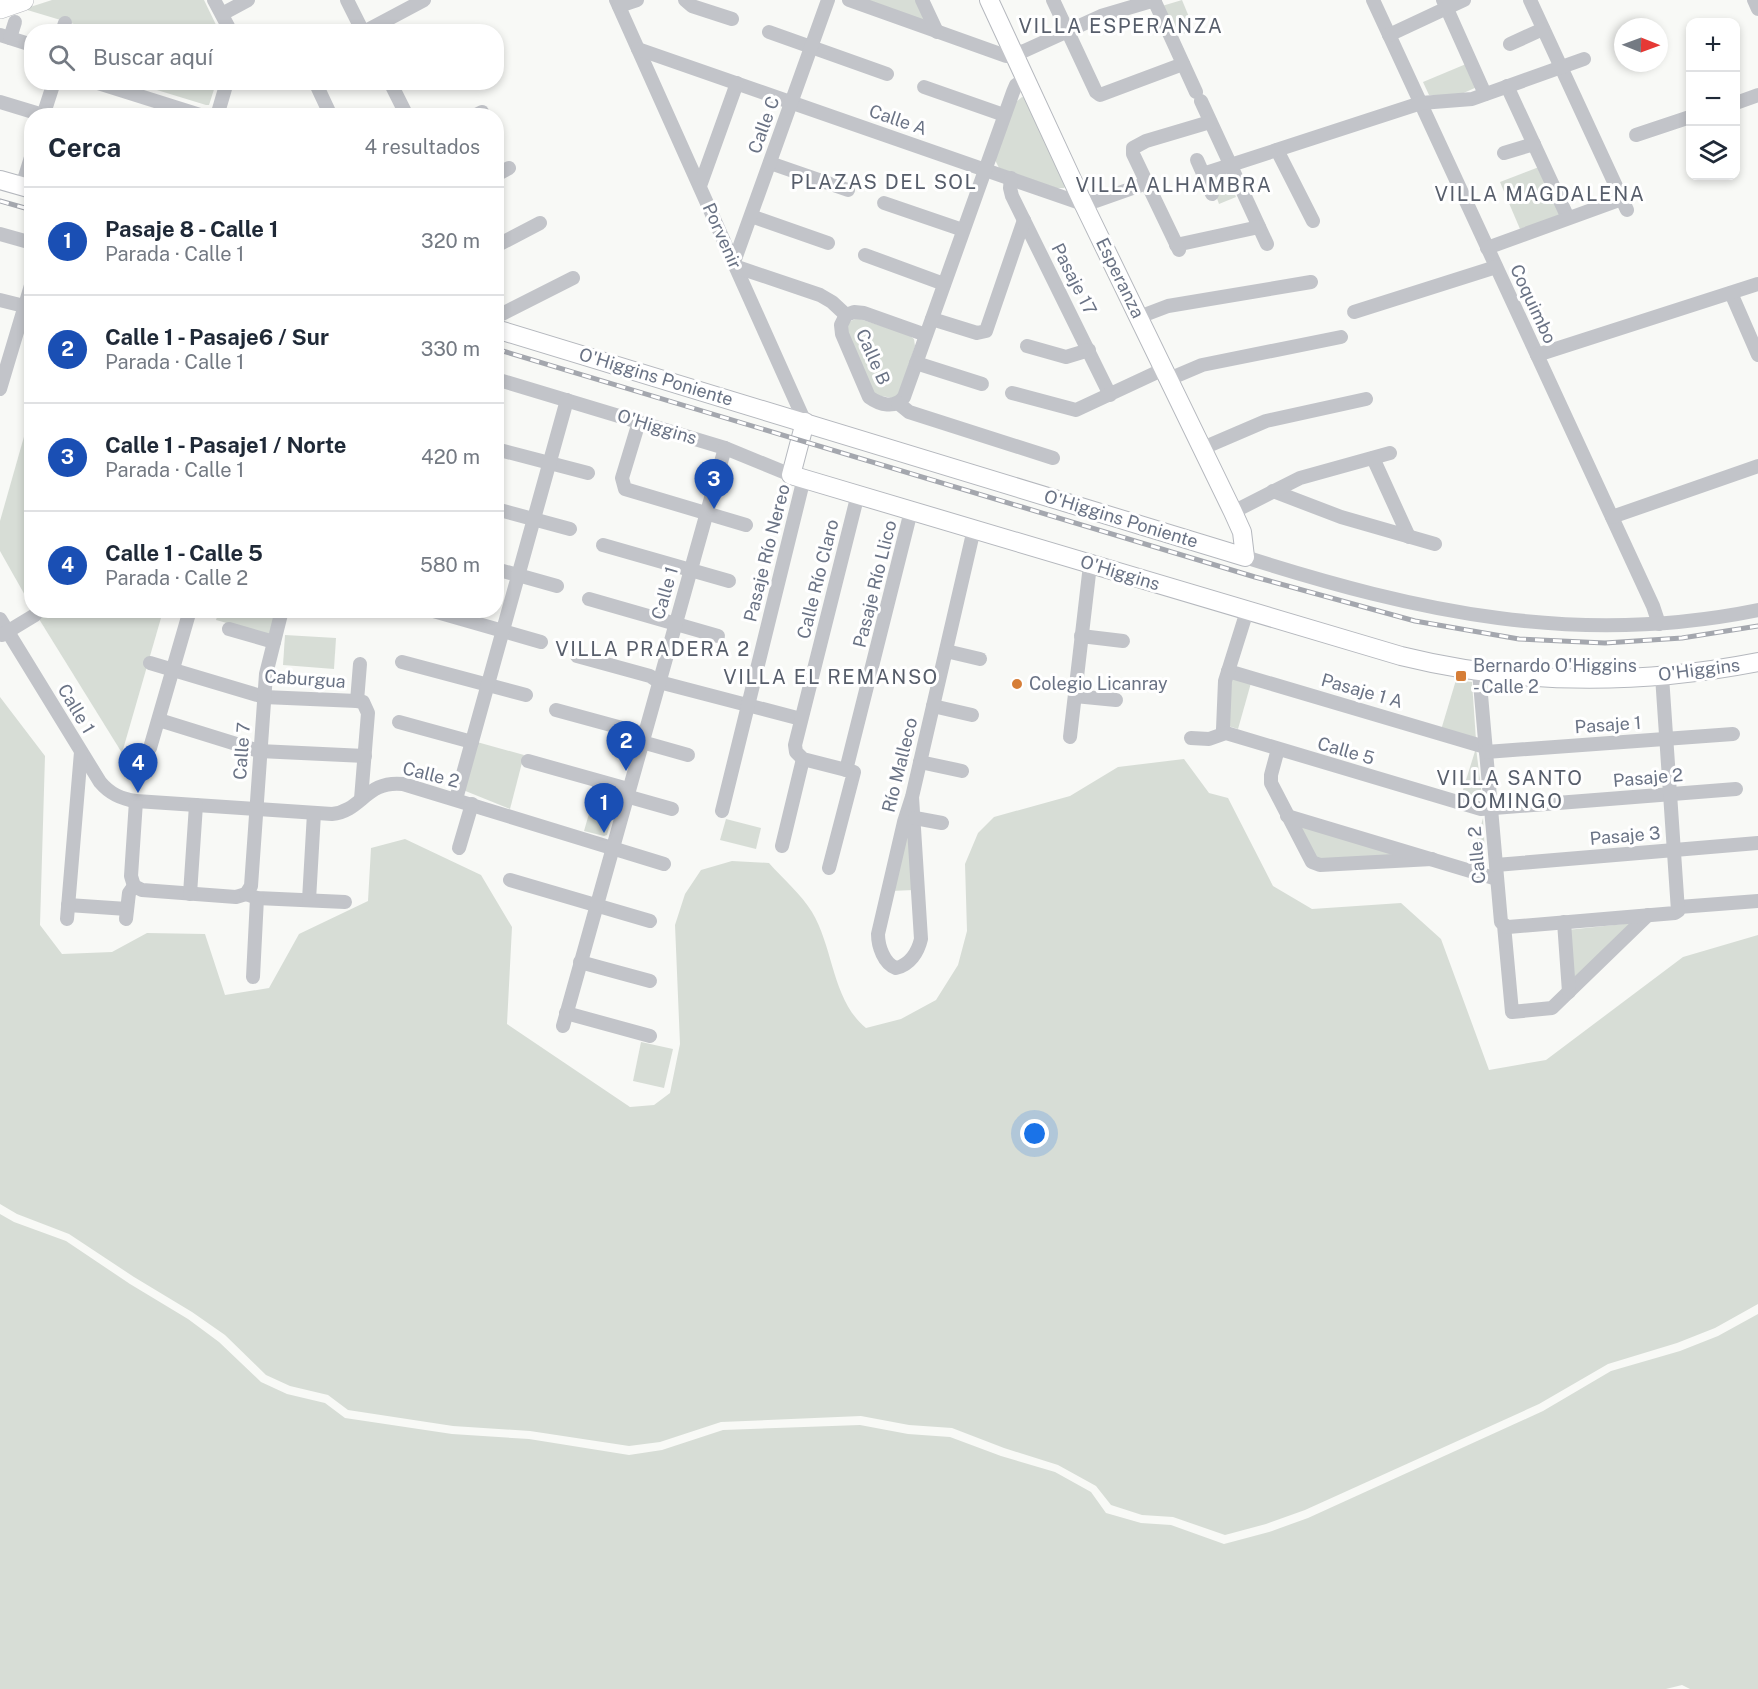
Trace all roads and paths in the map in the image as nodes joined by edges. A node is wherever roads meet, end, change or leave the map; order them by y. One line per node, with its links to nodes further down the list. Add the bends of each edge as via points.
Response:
1 (23, 0): 22 (main road)
2 (214, 0): 21 (street)
3 (249, 0): 21 (street)
4 (347, 0): 25 (street)
5 (424, 0): 26 (street)
6 (637, 0): 18 (street)
7 (685, 0): 23 (street)
8 (828, 0): 35 (street, Calle C)
9 (849, 0): 30 (street)
10 (922, 0): 30 (street)
11 (989, 0): 37 (street, Esperanza)
12 (1053, 0): 28 (street)
13 (1154, 0): 28 (street); 39 (street)
14 (1373, 0): 31 (street, Coquimbo)
15 (1464, 0): 19 (street)
16 (1530, 0): 27 (street)
17 (1754, 0): 20 (street)
18 (618, 3): 36 (street, Porvenir)
19 (1445, 4): 31 (street); 51 (street)
20 (1758, 9)
21 (222, 14): 24 (street)
22 (7, 15): 32 (street)
23 (732, 19)
24 (227, 24)
25 (360, 24)
26 (379, 24)
27 (1543, 29): 34 (street); 40 (street)
28 (1067, 31): 37 (street); 39 (street, via 1100,95)
29 (770, 32): 35 (street)
30 (937, 32): 37 (street, via 998,54)
31 (1389, 35): 56 (street, Coquimbo)
32 (5, 36): 33 (street)
33 (24, 42)
34 (1510, 44)
35 (812, 47): 41 (street); 55 (street, Calle C)
36 (638, 49): 43 (street, Calle A); 78 (street, Porvenir)
37 (1014, 54): 42 (street, Esperanza)
38 (1584, 59): 40 (street)
39 (1183, 64): 65 (street)
40 (1561, 68): 44 (street); 85 (street, via 1625,205)
41 (887, 74)
42 (1026, 79): 63 (street, Calle B, via 1016,85); 83 (street, Esperanza)
43 (737, 83): 55 (street, Calle A); 78 (street)
44 (1508, 86): 51 (street); 67 (street)
45 (924, 87): 63 (street)
46 (51, 90): 57 (street)
47 (120, 90): 58 (street)
48 (225, 90): 59 (street)
49 (319, 90): 60 (street)
50 (397, 90): 61 (street)
51 (1485, 94): 56 (street, via 1464,101)
52 (1758, 95): 53 (street)
53 (1740, 101)
54 (0, 102): 62 (street)
55 (792, 102): 71 (street, Calle C); 73 (street, Calle A)
56 (1421, 103): 68 (street); 96 (street, Coquimbo)
57 (45, 108)
58 (178, 108)
59 (219, 108)
60 (327, 108)
61 (404, 108)
62 (24, 109)
63 (1004, 115): 73 (street, Calle B)
64 (1686, 118): 66 (street)
65 (1210, 122): 72 (street); 77 (street, via 1133,148)
66 (1636, 135)
67 (1534, 144): 69 (street); 85 (street)
68 (1277, 150): 72 (street); 87 (street)
69 (1504, 153)
70 (1197, 160): 74 (street)
71 (770, 163): 80 (street); 84 (street, Calle C)
72 (1230, 165): 74 (street); 89 (street)
73 (985, 169): 75 (street, Calle A); 90 (street, Calle B)
74 (1203, 174): 81 (street)
75 (1011, 178): 83 (street, Calle A); 86 (street, Pasaje 17, via 1010,188)
76 (0, 180): 79 (street)
77 (1147, 183): 83 (street); 89 (street, via 1177,247)
78 (700, 186): 98 (street, Porvenir)
79 (24, 187)
80 (848, 190)
81 (1212, 194)
82 (885, 203): 90 (street)
83 (1083, 203): 110 (street, Esperanza)
84 (751, 216): 94 (street); 98 (street, Calle C)
85 (1568, 218): 96 (street)
86 (1024, 220): 111 (street, via 986,331 977,333); 116 (street, Pasaje 17)
87 (1313, 221)
88 (540, 223): 93 (street)
89 (1259, 227): 95 (street)
90 (963, 230): 102 (street, Calle B)
91 (0, 234): 92 (street)
92 (24, 241)
93 (504, 242)
94 (828, 243)
95 (1267, 244)
96 (1487, 248): 99 (street, Coquimbo)
97 (865, 255): 102 (street)
98 (735, 264): 109 (street, via 820,294); 131 (street, Porvenir)
99 (1496, 267): 107 (street); 117 (street, Coquimbo)
100 (573, 278): 108 (street)
101 (1311, 282): 110 (street, via 1168,306)
102 (944, 284): 111 (street, Calle B)
103 (1758, 284): 104 (street)
104 (1731, 293): 117 (street); 118 (street)
105 (0, 300): 106 (street)
106 (24, 306): 119 (street)
107 (1354, 312)
108 (504, 313)
109 (846, 315): 113 (street, Calle B, via 864,314); 129 (street, Calle B, via 842,334 867,393 877,402)
110 (1139, 317): 121 (street, Esperanza)
111 (932, 319): 113 (street, Calle B)
112 (504, 331): 131 (street, O'Higgins Poniente)
113 (926, 335): 120 (street, Calle B)
114 (1341, 337): 121 (street)
115 (1028, 346): 116 (street, via 1066,357)
116 (1089, 350): 126 (street, Pasaje 17)
117 (1537, 355): 148 (street, Coquimbo)
118 (1758, 355)
119 (5, 357): 124 (street)
120 (916, 363): 123 (street); 129 (street, Calle B)
121 (1166, 374): 126 (street); 133 (street, Esperanza)
122 (504, 381): 128 (street, O'Higgins)
123 (982, 384)
124 (0, 389)
125 (1012, 393): 126 (street, via 1073,410)
126 (1110, 395)
127 (1366, 399): 133 (street, via 1266,421)
128 (567, 400): 130 (street, O'Higgins); 138 (street)
129 (898, 404): 136 (street, via 909,412)
130 (639, 422): 132 (street, O'Higgins); 147 (street, via 623,486)
131 (806, 422): 141 (street); 156 (street, O'Higgins Poniente)
132 (725, 448): 141 (street, O'Higgins); 147 (street, Calle 1)
133 (1203, 448): 146 (street, Esperanza)
134 (504, 451): 138 (street)
135 (1390, 453): 137 (street)
136 (1053, 458)
137 (1373, 458): 142 (street, via 1314,473); 153 (street)
138 (549, 463): 140 (street); 149 (street)
139 (1758, 466): 148 (street)
140 (588, 473)
141 (798, 476): 143 (street, O'Higgins); 199 (street, Pasaje Río Nereo)
142 (1273, 491): 146 (street); 153 (street)
143 (858, 494): 145 (street, O'Higgins); 203 (street, Calle Río Claro)
144 (504, 511): 149 (street)
145 (912, 511): 152 (street, O'Higgins); 223 (street, Pasaje Río Llico)
146 (1233, 512): 156 (street, Esperanza, via 1242,532)
147 (706, 513): 150 (street); 158 (street, Calle 1)
148 (1612, 517): 172 (street, Coquimbo)
149 (534, 519): 151 (street); 160 (street)
150 (746, 525)
151 (570, 529)
152 (974, 529): 157 (street, O'Higgins); 181 (street, Río Malleco)
153 (1409, 537): 154 (street)
154 (1435, 544)
155 (603, 545): 158 (street)
156 (1245, 557): 172 (street, O'Higgins Poniente, via 1466,615 1565,625)
157 (1090, 565): 165 (street, O'Higgins); 177 (street)
158 (690, 570): 161 (street); 171 (street, Calle 1)
159 (504, 571): 160 (street)
160 (518, 575): 162 (street); 174 (street)
161 (729, 581)
162 (557, 586)
163 (589, 599): 171 (street)
164 (1758, 610): 172 (street, O'Higgins Poniente)
165 (1247, 611): 189 (street); 190 (street, O'Higgins, via 1401,656)
166 (30, 618): 175 (street)
167 (188, 618): 188 (street)
168 (280, 618): 179 (street, Calle 7)
169 (458, 618): 174 (street)
170 (0, 619): 175 (street, Calle 1)
171 (675, 624): 176 (street); 192 (street, Calle 1)
172 (1659, 624)
173 (229, 629): 179 (street)
174 (503, 631): 180 (street); 193 (street)
175 (4, 634): 217 (street, Calle 1)
176 (718, 636)
177 (1081, 636): 178 (street); 195 (street)
178 (1122, 641)
179 (273, 642): 196 (street, Calle 7)
180 (541, 642)
181 (946, 651): 183 (street); 200 (street, Río Malleco)
182 (577, 656): 192 (street)
183 (980, 659)
184 (402, 662): 193 (street)
185 (1758, 662): 191 (street, O'Higgins)
186 (150, 663): 188 (street, Caburgua)
187 (360, 664): 198 (street)
188 (173, 670): 196 (street, Caburgua); 204 (street)
189 (1228, 671): 206 (street, via 1223,704); 215 (street, Pasaje 1 A)
190 (1479, 672): 191 (street, O'Higgins, via 1563,678); 215 (street, Calle 2)
191 (1662, 676): 211 (street)
192 (659, 682): 199 (street); 209 (street, Calle 1)
193 (488, 685): 194 (street); 212 (street)
194 (526, 695)
195 (1075, 696): 197 (street); 208 (street)
196 (264, 697): 198 (street, Caburgua); 216 (street, Calle 7)
197 (1116, 700)
198 (357, 701): 219 (street, Caburgua, via 363,702 368,710)
199 (748, 705): 203 (street); 237 (street, Pasaje Río Nereo)
200 (933, 706): 202 (street); 222 (street, Río Malleco)
201 (556, 710): 209 (street)
202 (972, 715)
203 (801, 719): 220 (street, Calle Río Claro, via 795,748)
204 (159, 720): 213 (street); 216 (street)
205 (399, 722): 212 (street)
206 (1226, 733): 210 (street, Calle 5, via 1209,739); 214 (street, Calle 5)
207 (1733, 734): 211 (street, Pasaje 1)
208 (1070, 737)
209 (643, 738): 218 (street); 226 (street, Calle 1)
210 (1191, 738)
211 (1667, 738): 215 (street, Pasaje 1); 227 (street)
212 (472, 742): 230 (street)
213 (150, 748)
214 (1278, 749): 236 (street, Calle 5); 239 (street, via 1271,783)
215 (1486, 749): 236 (street, Calle 2)
216 (259, 751): 219 (street); 234 (street, Calle 7)
217 (81, 752): 231 (street, Calle 1, via 104,787); 258 (street)
218 (688, 755)
219 (364, 756): 229 (street, Caburgua)
220 (803, 759): 223 (street); 243 (street)
221 (528, 761): 226 (street)
222 (920, 762): 224 (street); 228 (street, Río Malleco)
223 (850, 771): 249 (street, Pasaje Río Llico)
224 (962, 771)
225 (1736, 789): 227 (street, Pasaje 2)
226 (627, 793): 235 (street); 245 (street, Calle 1)
227 (1671, 795): 236 (street, Pasaje 2); 246 (street)
228 (912, 797): 240 (street); 240 (street, Río Malleco, via 878,934 887,963 896,968 910,960 921,939)
229 (361, 799): 230 (street, Calle 2, via 381,785 395,783); 238 (street, Calle 2, via 342,812)
230 (456, 799): 232 (street, Calle 2)
231 (136, 801): 233 (street, Calle 2); 252 (street, via 131,876)
232 (472, 804): 244 (street); 245 (street, Calle 2)
233 (196, 805): 234 (street, Calle 2); 253 (street)
234 (256, 809): 238 (street, Calle 2); 254 (street, Calle 7)
235 (672, 809)
236 (1491, 809): 250 (street, Calle 2)
237 (722, 811)
238 (314, 813): 255 (street)
239 (1287, 816): 247 (street); 247 (street, via 1315,864)
240 (915, 818): 241 (street)
241 (942, 823)
242 (1758, 843): 246 (street, Pasaje 3)
243 (782, 846)
244 (459, 848)
245 (612, 848): 248 (street, Calle 2); 259 (street, Calle 1)
246 (1675, 850): 250 (street, Pasaje 3); 260 (street)
247 (1432, 859): 250 (street)
248 (664, 864)
249 (830, 868)
250 (1496, 872): 265 (street, Calle 2)
251 (510, 880): 259 (street)
252 (134, 886): 253 (street); 258 (street, via 129,893 127,914)
253 (190, 894): 254 (street)
254 (252, 896): 255 (street); 267 (street, Calle 7)
255 (309, 900): 257 (street)
256 (1758, 901): 260 (street)
257 (345, 902)
258 (68, 904): 262 (street)
259 (596, 905): 263 (street); 266 (street, Calle 1)
260 (1679, 909): 261 (street, via 1675,913)
261 (1648, 915): 264 (street); 269 (street)
262 (67, 919)
263 (650, 921)
264 (1563, 922): 265 (street); 269 (street)
265 (1504, 926): 269 (street, Calle 2, via 1512,1012 1552,1008)
266 (580, 962): 268 (street); 270 (street, Calle 1, via 564,1020)
267 (253, 977)
268 (650, 981)
269 (1569, 992)
270 (650, 1036)

